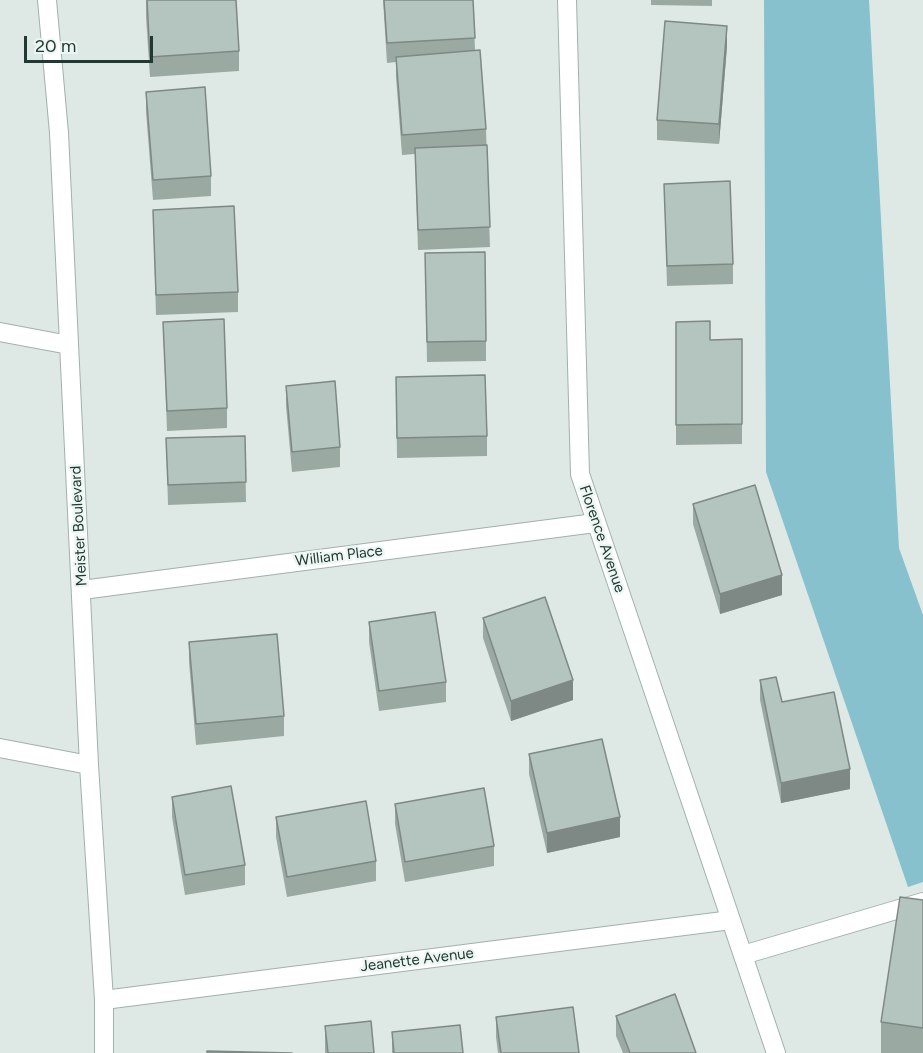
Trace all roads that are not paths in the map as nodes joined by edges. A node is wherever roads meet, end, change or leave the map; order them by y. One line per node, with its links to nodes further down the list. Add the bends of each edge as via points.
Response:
1 (47, 0): 4 (street, Meister Boulevard, via 59,133)
2 (567, 0): 5 (street, Florence Avenue, via 580,474)
3 (0, 332): 4 (street)
4 (69, 345): 6 (street, Meister Boulevard)
5 (595, 523): 6 (street, William Place); 10 (street, Florence Avenue)
6 (82, 590): 8 (street, Meister Boulevard)
7 (0, 748): 8 (street)
8 (89, 765): 12 (street, Meister Boulevard)
9 (923, 902): 11 (street)
10 (731, 920): 11 (street, Florence Avenue); 12 (street, Jeanette Avenue)
11 (743, 955): 14 (street, Florence Avenue)
12 (104, 1000): 13 (street, Meister Boulevard)
13 (104, 1053)
14 (776, 1053)

